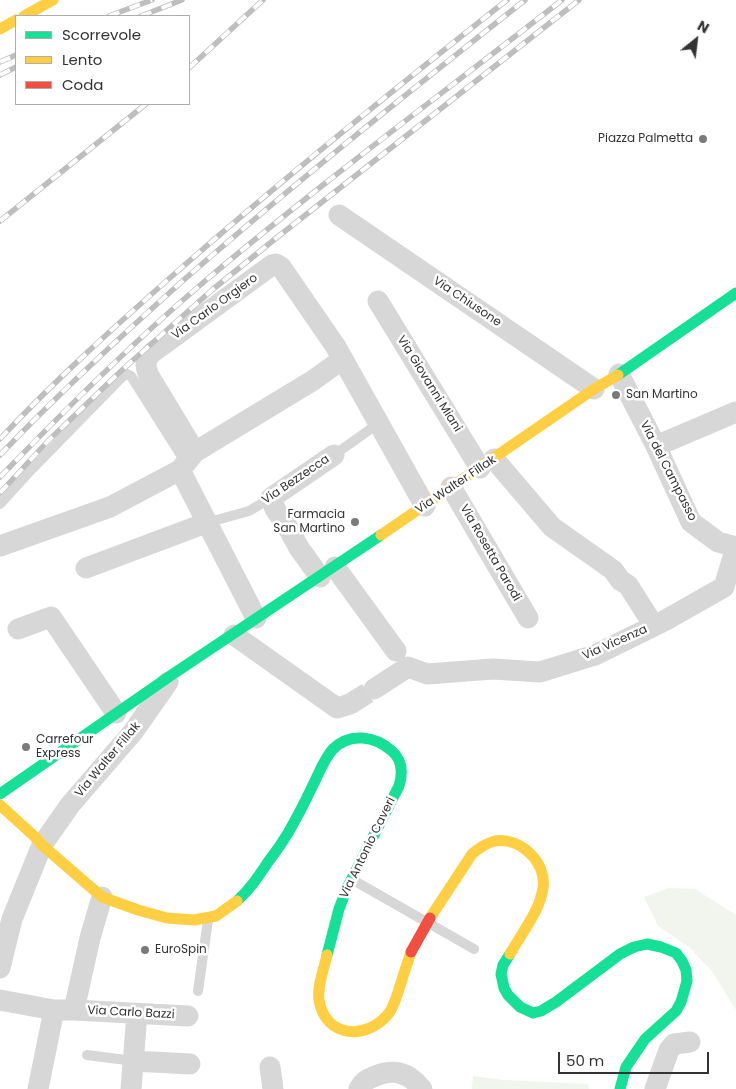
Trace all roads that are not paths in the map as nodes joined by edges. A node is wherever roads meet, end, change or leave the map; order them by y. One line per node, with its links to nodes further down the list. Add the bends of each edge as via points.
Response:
1 (53, 0): 2 (street)
2 (26, 15)
3 (15, 21): 4 (street)
4 (0, 29)
5 (339, 215): 10 (street, Via Chiusone)
6 (736, 293): 9 (street, Via Walter Fillak)
7 (378, 301): 16 (street, Via Giovanni Miani)
8 (343, 359): 12 (street, Via Carlo Orgiero); 15 (street); 15 (street, Via Carlo Orgiero, via 280,266 272,265 148,356 146,368)
9 (619, 374): 10 (street, Via Walter Fillak); 13 (street, Via del Campasso)
10 (594, 389): 16 (street, Via Walter Fillak)
11 (736, 412): 13 (street)
12 (379, 424): 14 (lane, Via Bezzecca); 20 (street, Via Carlo Orgiero)
13 (656, 446): 23 (street, Via del Campasso, via 691,522 718,542)
14 (334, 455): 18 (street, Via Bezzecca)
15 (187, 462): 19 (lane, via 127,374); 21 (street); 22 (street, via 110,507)
16 (487, 463): 17 (street, Via Walter Fillak); 28 (street, Via Giovanni Miani, via 552,527 613,570 628,585)
17 (451, 487): 20 (street, Via Walter Fillak); 27 (street, Via Rosetta Parodi)
18 (271, 498): 21 (lane, Via Bezzecca, via 249,511); 25 (street, via 299,548)
19 (0, 504)
20 (425, 506): 25 (street, Via Walter Fillak)
21 (206, 523): 24 (street, Via Bezzecca); 26 (street)
22 (0, 546)
23 (736, 547): 28 (street, Via Vicenza, via 724,587)
24 (86, 568)
25 (328, 572): 26 (street, Via Walter Fillak); 31 (street)
26 (256, 618): 30 (street, Via Walter Fillak)
27 (528, 618)
28 (654, 626): 33 (street, Via Vicenza, via 595,655 540,672 493,669 427,674 408,667)
29 (18, 629): 35 (street, Via Walter Fillak, via 51,617)
30 (234, 635): 32 (street, Via Walter Fillak); 34 (street, via 337,708)
31 (396, 651)
32 (173, 674): 35 (street, Via Walter Fillak); 38 (street, Via Walter Fillak, via 133,732 70,805)
33 (374, 689)
34 (350, 704)
35 (116, 714): 36 (street, Via Walter Fillak)
36 (0, 794)
37 (0, 805): 38 (street, Via Antonio Caveri)
38 (42, 845): 40 (street, Via Antonio Caveri); 43 (street, Via Walter Fillak, via 12,919)
39 (351, 879): 41 (street, Via Antonio Caveri, via 401,779 398,759 392,751 362,737 334,748 287,835 250,889 231,906); 42 (lane); 59 (street, Via Antonio Caveri, bridge, via 339,909 318,992 322,1014 329,1023 352,1033 360,1033 379,1024 394,1006 411,952 430,918 472,854 497,840 518,844 530,851 543,874 543,891 536,909 503,965 501,974 508,995 520,1007 533,1013 540,1011 634,947 647,944 676,953 686,970 687,981 681,1002 676,1011 646,1039 626,1067)
40 (102, 898): 41 (street, Via Antonio Caveri, via 167,918); 46 (street, Via Carlo Bazzi)
41 (208, 918): 44 (lane)
42 (474, 949)
43 (1, 959)
44 (198, 991)
45 (0, 1000): 46 (street, Via Carlo Bazzi)
46 (64, 1010): 47 (street, Via Carlo Bazzi); 54 (street)
47 (137, 1014): 48 (street, Via Carlo Bazzi); 51 (street)
48 (188, 1016)
49 (690, 1042): 60 (street, via 674,1044 669,1050)
50 (87, 1055): 51 (lane)
51 (134, 1061): 52 (street); 55 (street)
52 (190, 1064)
53 (270, 1067): 56 (street)
54 (38, 1089)
55 (131, 1089)
56 (273, 1089)
57 (359, 1089): 58 (street, via 368,1079 388,1072 400,1072)
58 (422, 1089)
59 (620, 1089)
60 (655, 1089)

